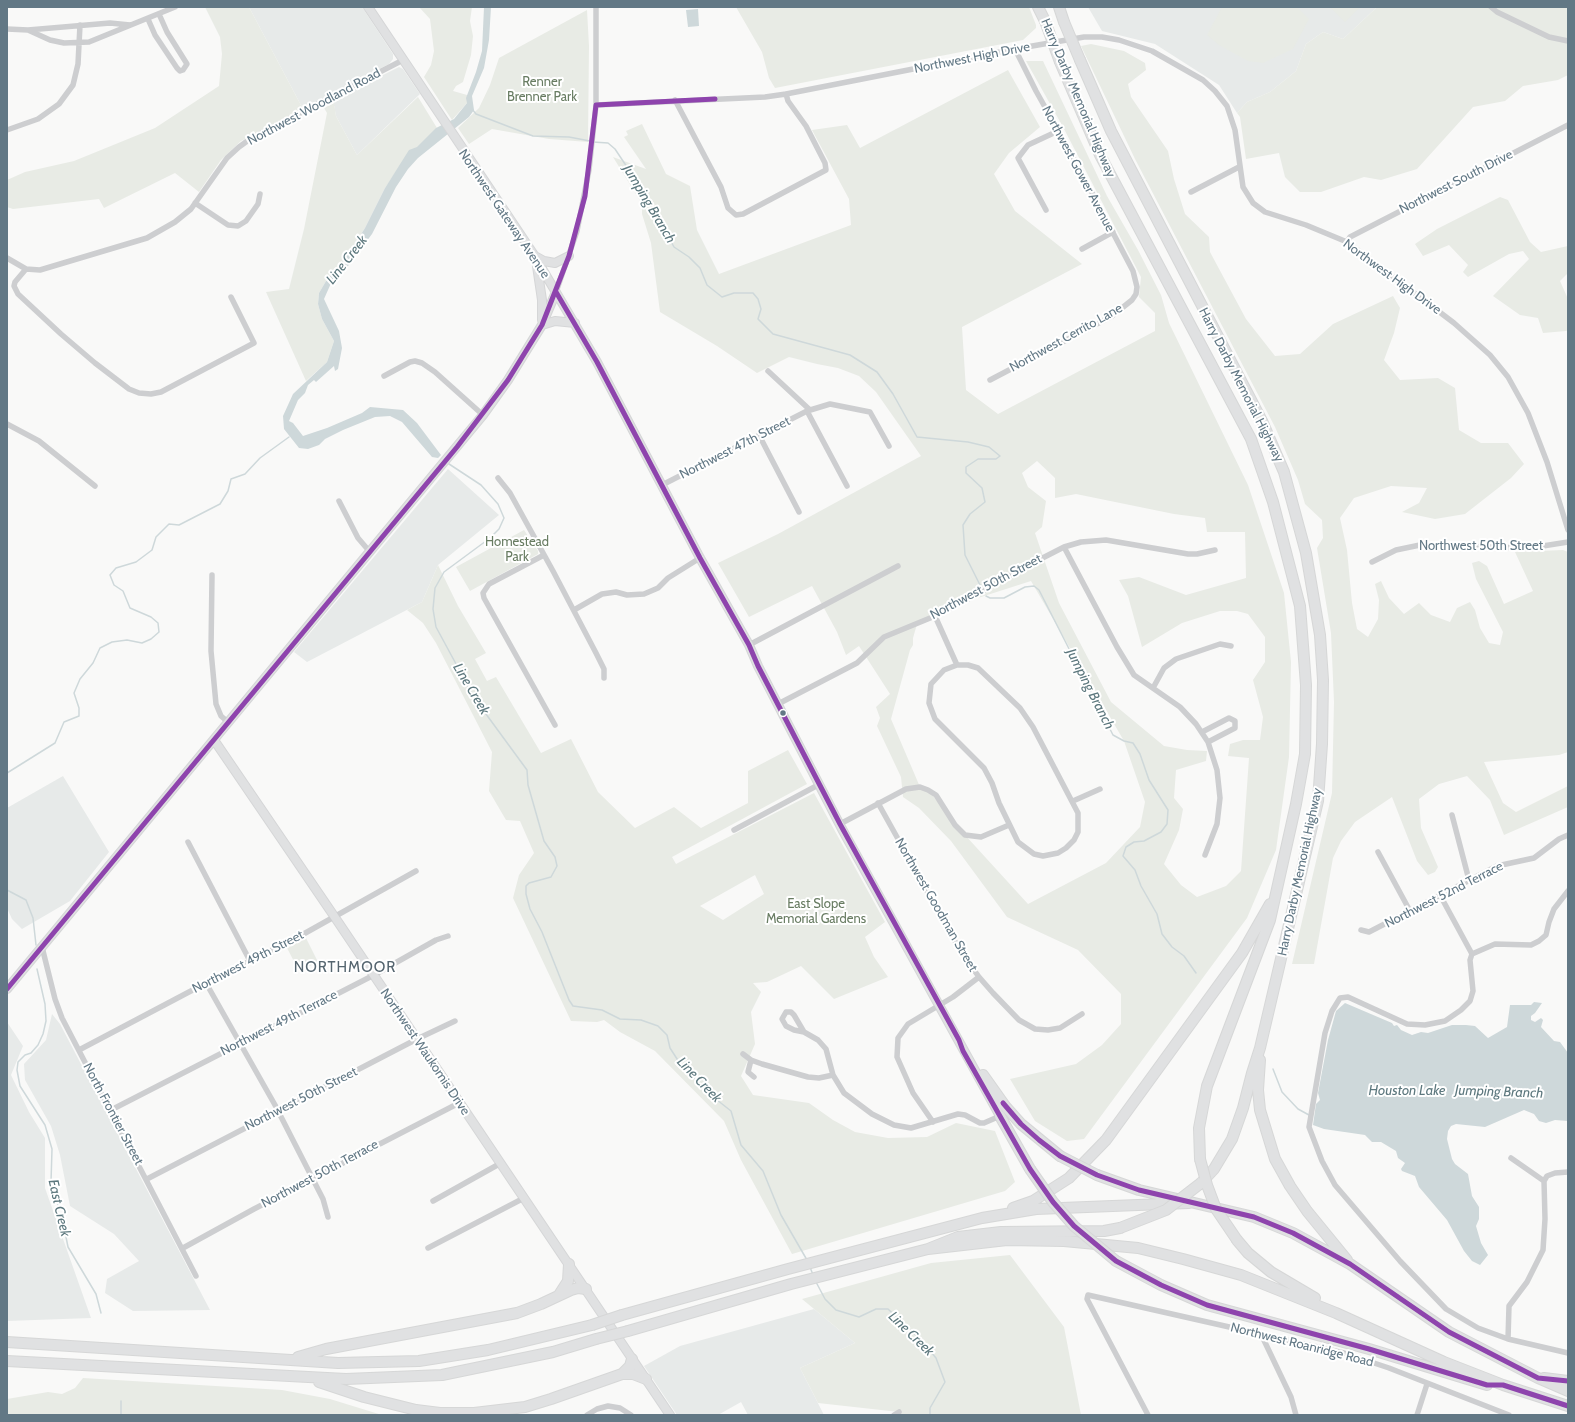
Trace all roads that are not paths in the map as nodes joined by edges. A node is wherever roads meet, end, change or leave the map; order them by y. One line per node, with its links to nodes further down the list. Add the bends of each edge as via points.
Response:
1 (175, 7): 7 (street)
2 (368, 7): 16 (main road, Northwest Gateway Avenue)
3 (596, 7): 19 (street)
4 (1038, 7): 91 (highway, Harry Darby Memorial Highway, bridge, via 1100,155 1251,439 1286,550 1300,606 1306,685 1305,754)
5 (1058, 7): 112 (highway, Harry Darby Memorial Highway, bridge, via 1134,178 1268,436 1289,484 1312,587 1320,635 1323,680 1318,801)
6 (1491, 7): 13 (street, via 1549,37)
7 (159, 14): 8 (street); 8 (street, via 187,64 183,70 177,68)
8 (148, 19): 10 (street)
9 (80, 25): 10 (street); 12 (street); 14 (street)
10 (131, 25): 14 (street, via 89,42)
11 (7, 29): 12 (street)
12 (28, 30): 14 (street, via 50,40)
13 (1568, 41)
14 (79, 43): 21 (street, via 73,85 59,104 38,119)
15 (1015, 49): 17 (street, Northwest High Drive); 22 (street, Northwest Gower Avenue); 23 (street, Northwest High Drive, via 1062,40 1102,37 1165,56 1209,85 1227,106 1235,130)
16 (403, 60): 26 (street, Northwest Woodland Road, via 245,143 227,158); 31 (main road, Northwest Gateway Avenue)
17 (786, 94): 18 (street, Northwest High Drive); 18 (street, via 809,132 826,170 743,214 732,213 728,208 721,187)
18 (675, 100): 19 (street, Northwest High Drive)
19 (596, 105): 32 (street, via 585,197)
20 (1568, 125): 29 (street, Northwest South Drive, via 1350,237)
21 (7, 130)
22 (1058, 131): 27 (street, via 1028,145 1018,158); 28 (street, Northwest Gower Avenue)
23 (1240, 167): 24 (street); 29 (street, Northwest High Drive, via 1246,194 1264,212 1306,225)
24 (1191, 192)
25 (260, 194): 26 (street, via 258,204 246,221 238,226 228,225)
26 (195, 203): 34 (street, Northwest Woodland Road, via 180,219 147,238 46,270)
27 (1046, 210)
28 (1112, 232): 30 (street); 35 (street, Northwest Gower Avenue, via 1135,276)
29 (1347, 242): 54 (street, Northwest High Drive, via 1474,340 1502,369 1528,413 1547,462)
30 (1082, 249)
31 (534, 256): 32 (main road, via 555,263); 36 (main road, Northwest Gateway Avenue); 39 (main road, via 540,276)
32 (570, 256): 36 (street)
33 (7, 258): 34 (street, Northwest Woodland Road)
34 (26, 269): 37 (street, via 15,282 18,294 95,363 129,389 139,393 161,392 254,343)
35 (1136, 291): 42 (street, Northwest Cerrito Lane, via 1132,300 1112,316)
36 (556, 292): 38 (main road, Northwest Gateway Avenue); 39 (main road)
37 (231, 297)
38 (575, 323): 39 (main road, via 555,321); 49 (main road, Northwest Gateway Avenue)
39 (542, 325): 44 (main road)
40 (768, 372): 43 (street)
41 (384, 376): 44 (street, via 410,362 422,363)
42 (990, 380)
43 (808, 410): 46 (street, Northwest 47th Street); 47 (street, Northwest 47th Street, via 830,404 868,411 873,415); 51 (street)
44 (483, 415): 58 (main road)
45 (7, 424): 50 (street, via 39,441)
46 (759, 435): 49 (street, Northwest 47th Street); 53 (street)
47 (889, 446)
48 (498, 478): 59 (street, via 510,493)
49 (662, 485): 60 (main road, Northwest Gateway Avenue)
50 (95, 486)
51 (847, 486)
52 (339, 501): 58 (street, via 358,538)
53 (799, 512)
54 (1568, 530)
55 (1568, 542): 61 (street, Northwest 50th Street, via 1530,548 1420,545 1396,550)
56 (1064, 547): 57 (street, Northwest 50th Street, via 1081,542 1106,540 1188,554); 65 (street, Northwest 50th Street); 70 (street, via 1130,669 1134,675)
57 (1215, 550)
58 (370, 552): 72 (main road)
59 (544, 555): 64 (street); 73 (street, via 489,584 483,593)
60 (700, 558): 64 (street, via 668,578 658,588 644,594 602,594); 66 (main road, Northwest Gateway Avenue)
61 (1372, 562)
62 (898, 566): 66 (street)
63 (212, 575): 72 (street, via 211,651 216,702 221,716)
64 (574, 610): 69 (street, via 601,663)
65 (935, 616): 68 (street); 71 (street, Northwest 50th Street, via 884,637 850,667)
66 (749, 645): 71 (main road, Northwest Gateway Avenue)
67 (1231, 646): 70 (street, via 1220,644 1176,659 1164,668)
68 (957, 665): 79 (street, via 978,668 1020,708); 83 (street, via 944,670 931,684 930,708 939,724 984,768)
69 (604, 678)
70 (1153, 688): 74 (street, via 1177,704)
71 (778, 704): 77 (main road, Northwest Gateway Avenue)
72 (229, 723): 75 (main road)
73 (555, 725)
74 (1202, 732): 76 (street); 76 (street, via 1229,718 1235,720 1234,728)
75 (214, 740): 95 (main road, Northwest Waukomis Drive); 98 (main road)
76 (1208, 742): 88 (street, via 1217,770 1220,798 1217,824)
77 (820, 784): 82 (main road, Northwest Gateway Avenue); 84 (street)
78 (1100, 789): 79 (street)
79 (1073, 801): 83 (street, via 1078,813 1078,832 1074,840 1058,852 1042,856 1034,854 1018,842)
80 (878, 803): 82 (street); 83 (street, via 912,788 928,790 940,799 959,830 965,835 988,835); 102 (street, Northwest Goodman Street)
81 (1452, 815): 90 (street)
82 (840, 824): 105 (main road, Northwest Gateway Avenue)
83 (1009, 825)
84 (734, 830)
85 (1568, 835): 90 (street, Northwest 52nd Terrace, via 1534,858 1505,863)
86 (188, 842): 100 (street)
87 (1378, 852): 94 (street)
88 (1205, 855)
89 (416, 871): 95 (street, Northwest 49th Street)
90 (1469, 880): 93 (street, Northwest 52nd Terrace)
91 (1277, 890): 134 (highway, via 1242,952 1106,1140 1069,1178 1033,1200); 143 (highway, bridge, via 1270,920 1207,1086 1199,1128 1200,1159 1216,1209 1248,1253 1271,1272 1340,1310)
92 (1568, 891): 99 (street, via 1554,909 1546,935 1539,941 1531,945 1495,944)
93 (1440, 895): 94 (street, Northwest 52nd Terrace); 99 (street)
94 (1410, 911): 96 (street, Northwest 52nd Terrace, via 1369,932)
95 (334, 916): 100 (street, Northwest 49th Street); 101 (main road, Northwest Waukomis Drive)
96 (1361, 930)
97 (448, 936): 101 (street, Northwest 49th Terrace, via 436,940)
98 (42, 947): 104 (main road); 113 (street, North Frontier Street, via 58,1007)
99 (1472, 954): 145 (street, via 1470,960 1473,991 1470,1001 1445,1021 1425,1025 1407,1024 1348,997 1342,997 1334,1006 1328,1023 1310,1127 1322,1161 1335,1185 1421,1285 1446,1309 1462,1320)
100 (250, 961): 103 (street, Northwest 49th Street)
101 (374, 975): 109 (main road, Northwest Waukomis Drive); 111 (street, Northwest 49th Terrace)
102 (978, 978): 105 (street, via 961,992); 106 (street, Northwest Goodman Street, via 1019,1020 1035,1029 1060,1028)
103 (206, 983): 111 (street); 113 (street, Northwest 49th Street)
104 (7, 989)
105 (939, 1004): 110 (main road, Northwest Gateway Avenue); 123 (street, via 908,1024 898,1038 896,1050 913,1093)
106 (1082, 1014)
107 (455, 1021): 109 (street, Northwest 50th Street)
108 (804, 1032): 116 (street, via 818,1040 826,1049)
109 (417, 1039): 119 (main road, Northwest Waukomis Drive); 121 (street, Northwest 50th Street)
110 (959, 1040): 117 (main road, Northwest Gateway Avenue); 122 (main road, Northwest Gateway Avenue)
111 (240, 1043): 120 (street, Northwest 49th Terrace); 121 (street)
112 (1260, 1048): 137 (highway, bridge, via 1232,1139 1214,1170 1166,1210 1120,1228 1104,1231 1001,1232 958,1237); 139 (highway, via 1260,1110 1275,1159 1307,1211)
113 (79, 1050): 120 (street, North Frontier Street)
114 (744, 1054): 115 (street)
115 (751, 1060): 116 (street, via 808,1077); 118 (street, via 748,1072)
116 (833, 1075): 123 (street, via 844,1093 854,1102 894,1125 911,1128)
117 (983, 1075): 132 (highway, bridge, via 1021,1124 1060,1156 1096,1175)
118 (754, 1077)
119 (459, 1103): 125 (main road, Northwest Waukomis Drive); 128 (street, Northwest 50th Terrace)
120 (111, 1110): 127 (street, North Frontier Street)
121 (278, 1111): 127 (street, Northwest 50th Street); 128 (street)
122 (1000, 1116): 123 (street, via 980,1123 958,1114); 157 (highway, bridge, via 1030,1169 1053,1202 1074,1226 1116,1261 1161,1285 1207,1305 1369,1349 1487,1385)
123 (933, 1122)
124 (1511, 1158): 129 (street)
125 (501, 1163): 130 (main road, Northwest Waukomis Drive); 131 (street)
126 (1568, 1172): 129 (street, via 1555,1172)
127 (147, 1179): 135 (street, North Frontier Street)
128 (312, 1179): 133 (street, via 327,1209); 135 (street, Northwest 50th Terrace)
129 (1544, 1181): 145 (street, via 1546,1219 1543,1250 1527,1282 1509,1306)
130 (524, 1198): 136 (street); 138 (main road, Northwest Waukomis Drive)
131 (434, 1202)
132 (1189, 1203): 134 (highway, via 1036,1208); 139 (highway, via 1221,1208 1280,1227)
133 (328, 1217)
134 (982, 1218): 148 (highway, bridge, via 788,1269 592,1325 488,1350 419,1361 338,1363)
135 (183, 1248): 140 (street, North Frontier Street)
136 (428, 1248)
137 (928, 1249): 143 (highway, via 1007,1240 1064,1241 1138,1248 1241,1275); 152 (highway, bridge, via 792,1284 553,1352 442,1375)
138 (568, 1264): 141 (main road, Northwest Waukomis Drive); 142 (highway, via 568,1281)
139 (1350, 1264): 153 (highway, via 1448,1332)
140 (196, 1276)
141 (586, 1289): 142 (highway, via 578,1288); 149 (main road, Northwest Waukomis Drive)
142 (559, 1295): 148 (highway, via 517,1313 326,1349)
143 (1358, 1324): 157 (highway)
144 (1260, 1334): 156 (street, Northwest Roanridge Road, via 1365,1359); 163 (street, Northwest Roanridge Road, via 1088,1295 1086,1299); 164 (street)
145 (1508, 1339): 147 (street)
146 (7, 1342): 148 (highway)
147 (1568, 1353)
148 (290, 1359)
149 (632, 1359): 151 (highway, via 630,1366); 154 (main road, Northwest Waukomis Drive)
150 (7, 1361): 152 (highway)
151 (622, 1374): 152 (highway, via 525,1406 474,1413 416,1410 364,1397); 154 (highway, via 633,1374)
152 (309, 1378)
153 (1538, 1378): 155 (highway); 158 (highway)
154 (646, 1379): 162 (main road, Northwest Waukomis Drive)
155 (1568, 1381)
156 (1427, 1384): 165 (street); 166 (street, Northwest Roanridge Road)
157 (1503, 1385): 159 (highway)
158 (1568, 1391)
159 (1568, 1406)
160 (587, 1415): 161 (street, via 608,1406 620,1408)
161 (631, 1415)
162 (670, 1415)
163 (1148, 1415)
164 (1296, 1415)
165 (1417, 1415)
166 (1506, 1415)

